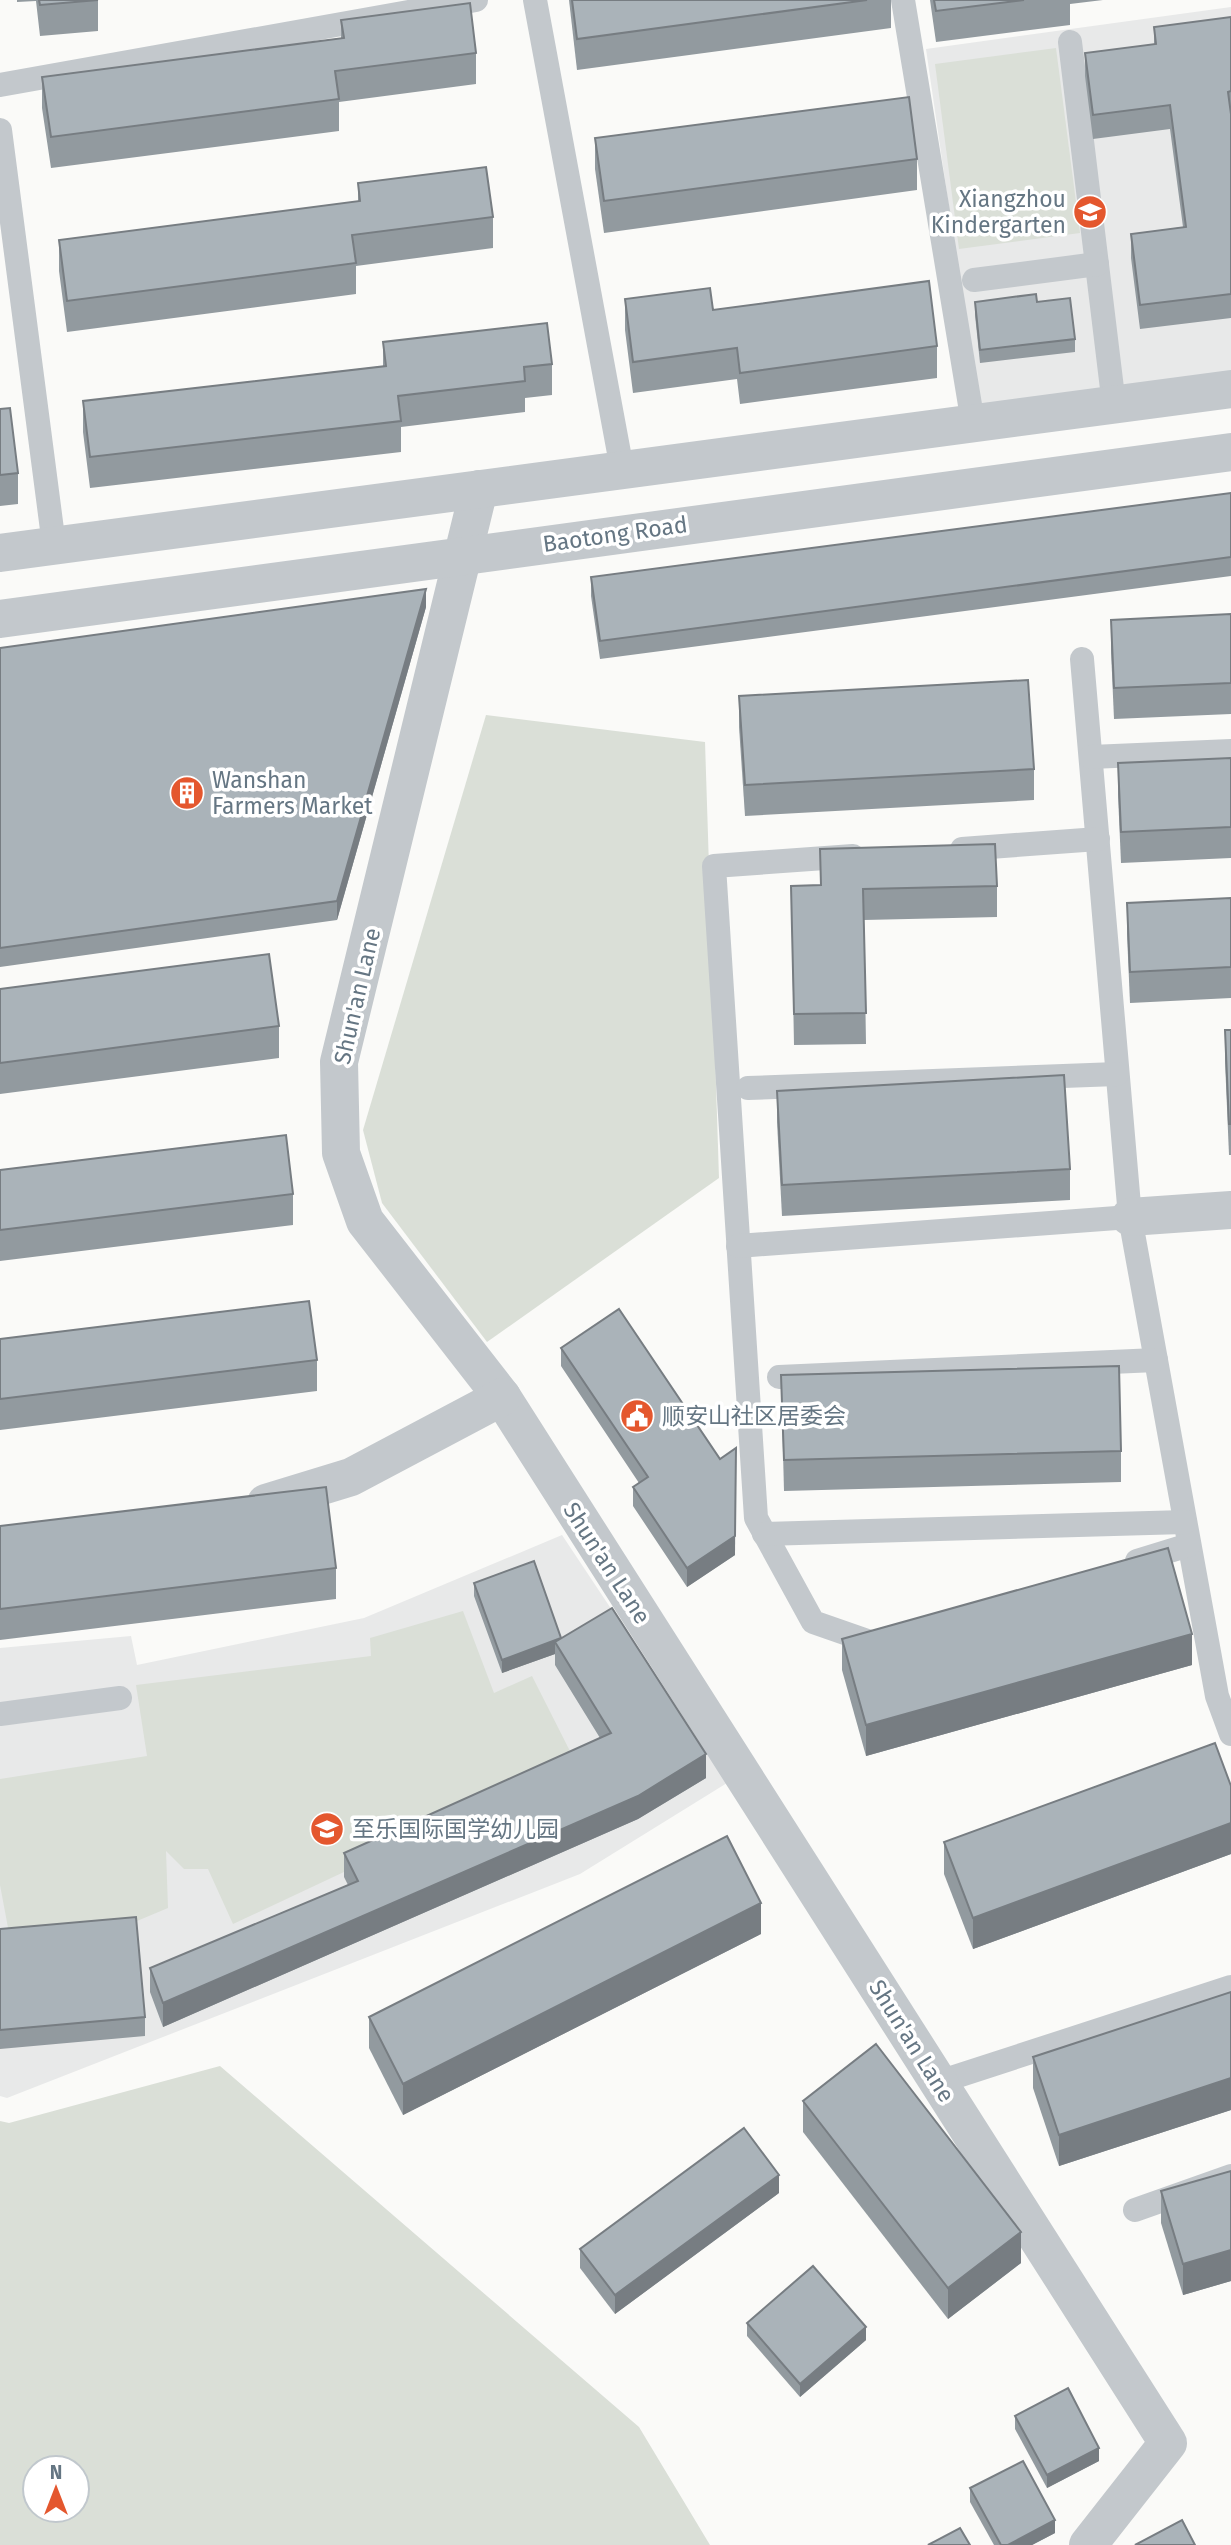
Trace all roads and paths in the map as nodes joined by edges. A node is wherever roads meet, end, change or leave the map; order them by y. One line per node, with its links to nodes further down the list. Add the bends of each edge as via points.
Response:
1 (475, 0): 5 (lane)
2 (535, 0): 13 (lane)
3 (903, 0): 11 (lane)
4 (1070, 42): 7 (lane)
5 (0, 85)
6 (0, 130): 15 (lane)
7 (1097, 264): 8 (lane); 10 (lane)
8 (974, 281)
9 (1231, 389): 10 (street)
10 (1114, 405): 11 (street)
11 (973, 423): 13 (street)
12 (1231, 452): 17 (street, Baotong Road)
13 (622, 469): 14 (street)
14 (479, 489): 15 (street); 17 (street, Shun'an Lane)
15 (54, 545): 16 (street)
16 (0, 553)
17 (463, 555): 18 (street, Baotong Road); 34 (street, Shun'an Lane, via 339,1062 341,1153 365,1221)
18 (0, 619)
19 (1082, 659): 21 (lane)
20 (1231, 751): 21 (lane)
21 (1091, 757): 22 (lane)
22 (1098, 839): 23 (lane); 25 (lane)
23 (933, 851)
24 (878, 855): 31 (lane, via 714,866)
25 (1103, 906): 26 (lane); 27 (lane)
26 (1129, 906)
27 (1117, 1074): 28 (lane); 30 (lane)
28 (748, 1088)
29 (1231, 1210): 30 (street)
30 (1130, 1217): 31 (lane); 32 (lane)
31 (738, 1246): 37 (lane, via 756,1518)
32 (1156, 1360): 33 (lane); 36 (lane)
33 (779, 1377)
34 (502, 1397): 35 (street, via 351,1477 263,1504); 44 (street, Shun'an Lane)
35 (236, 1507)
36 (1187, 1533): 37 (lane); 38 (lane); 42 (lane, via 1217,1696)
37 (764, 1534): 39 (lane, via 813,1622 879,1645)
38 (1112, 1570)
39 (905, 1637)
40 (120, 1698): 41 (lane)
41 (0, 1714)
42 (1231, 1734)
43 (1231, 1987): 44 (lane)
44 (939, 2082): 47 (street, Shun'an Lane, via 1168,2443)
45 (1231, 2176): 46 (lane)
46 (1135, 2210)
47 (1088, 2545)

